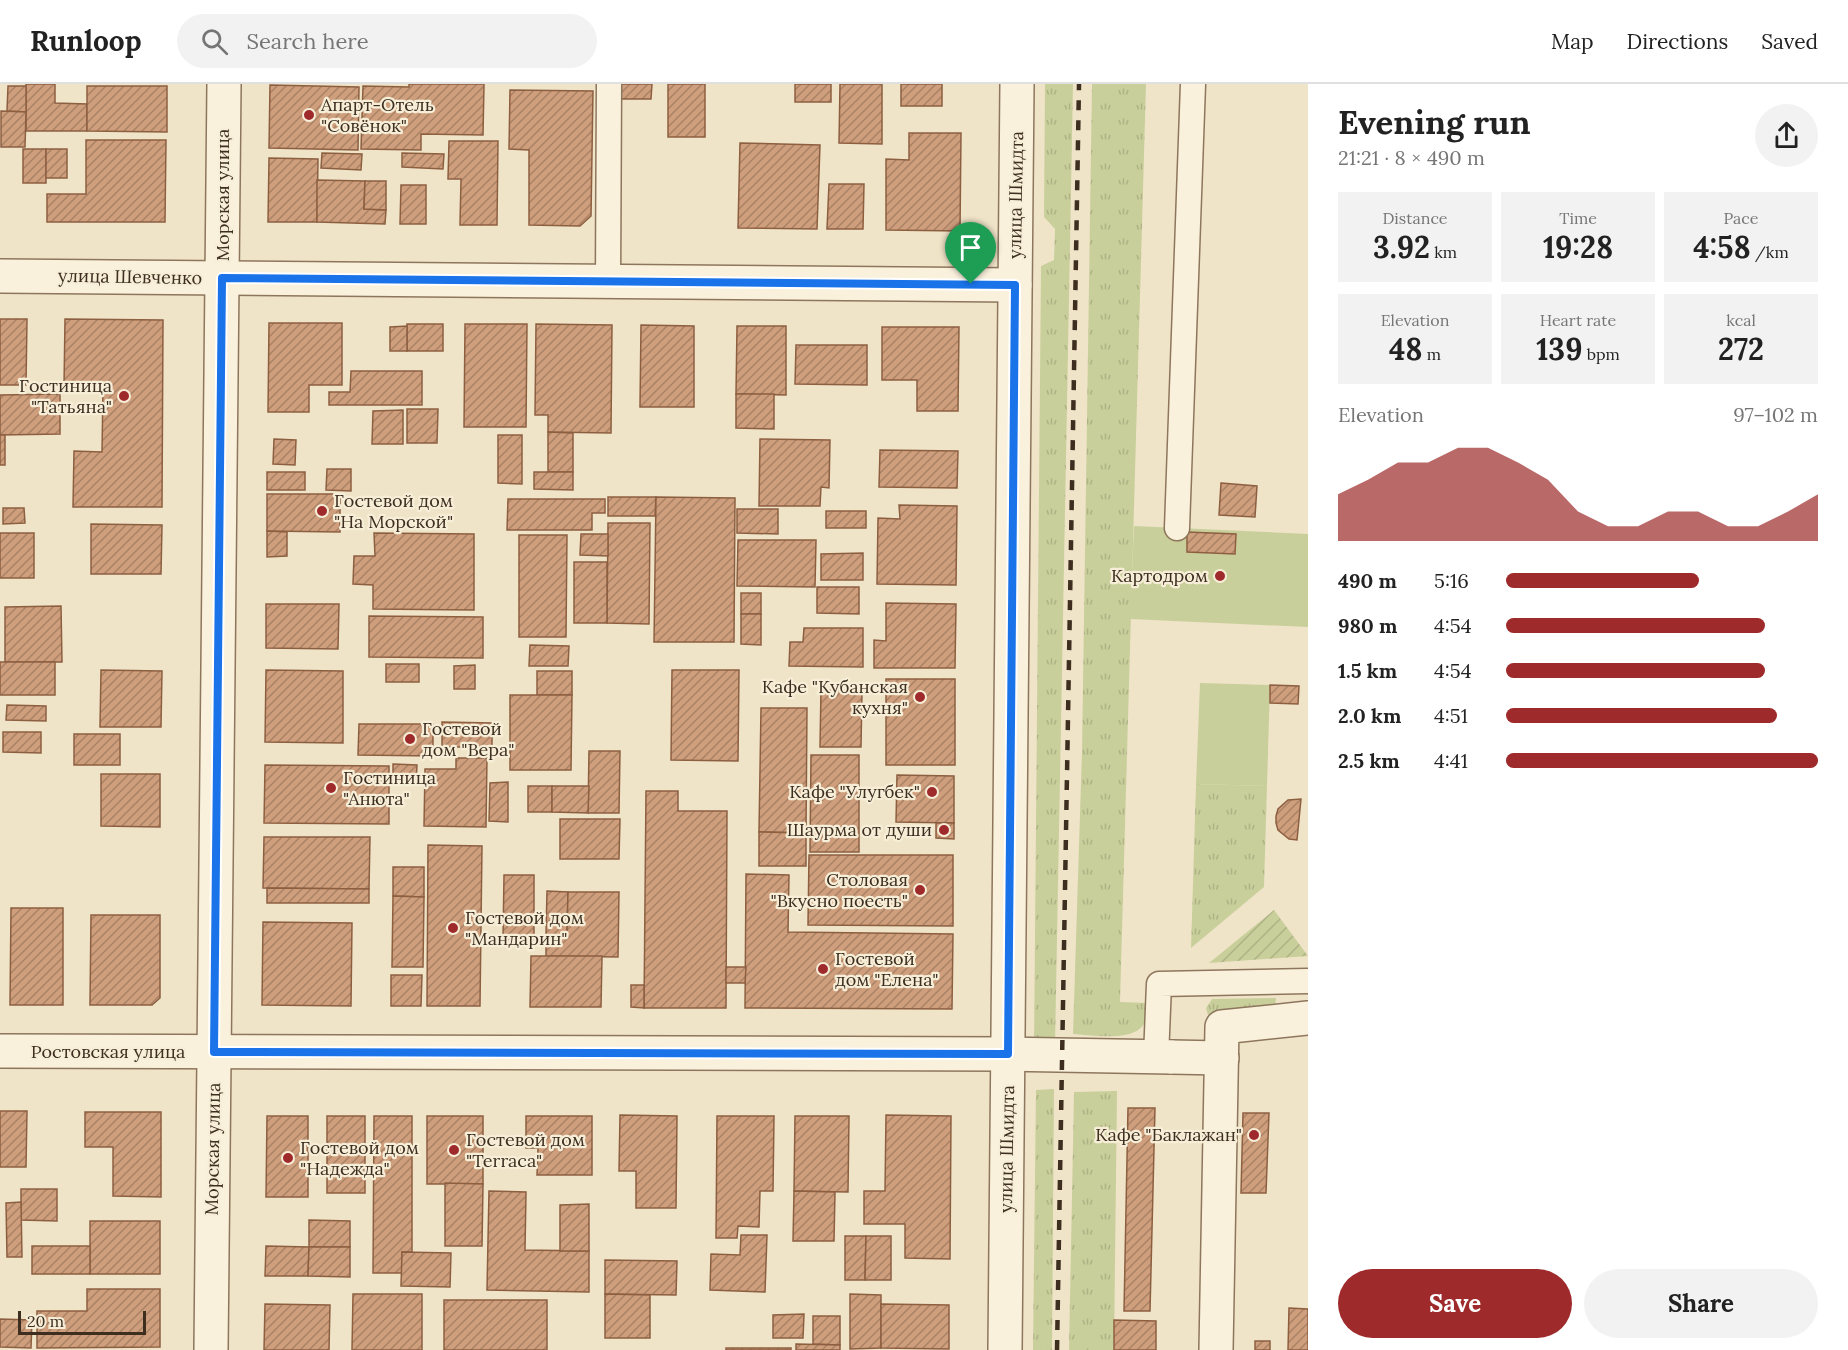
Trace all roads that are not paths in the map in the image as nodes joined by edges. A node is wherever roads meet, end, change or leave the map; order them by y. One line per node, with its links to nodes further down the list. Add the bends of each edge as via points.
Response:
1 (224, 84): 6 (street, Морская улица)
2 (609, 84): 7 (lane)
3 (1017, 84): 8 (street, улица Шмидта)
4 (1192, 84): 9 (lane)
5 (0, 276): 6 (street, улица Шевченко)
6 (222, 278): 7 (street, улица Шевченко); 13 (street, Морская улица)
7 (608, 281): 8 (street, улица Шевченко)
8 (1015, 285): 14 (street, улица Шмидта)
9 (1177, 528)
10 (1308, 981): 15 (lane, via 1160,984)
11 (1308, 1018): 16 (street, via 1222,1027)
12 (0, 1051): 13 (street, Ростовская улица)
13 (214, 1052): 14 (street, Ростовская улица); 17 (street, Морская улица)
14 (1008, 1054): 15 (street, Ростовская улица); 18 (street, улица Шмидта)
15 (1164, 1057): 16 (street, Ростовская улица)
16 (1222, 1058): 19 (street)
17 (211, 1350)
18 (1005, 1350)
19 (1216, 1350)

